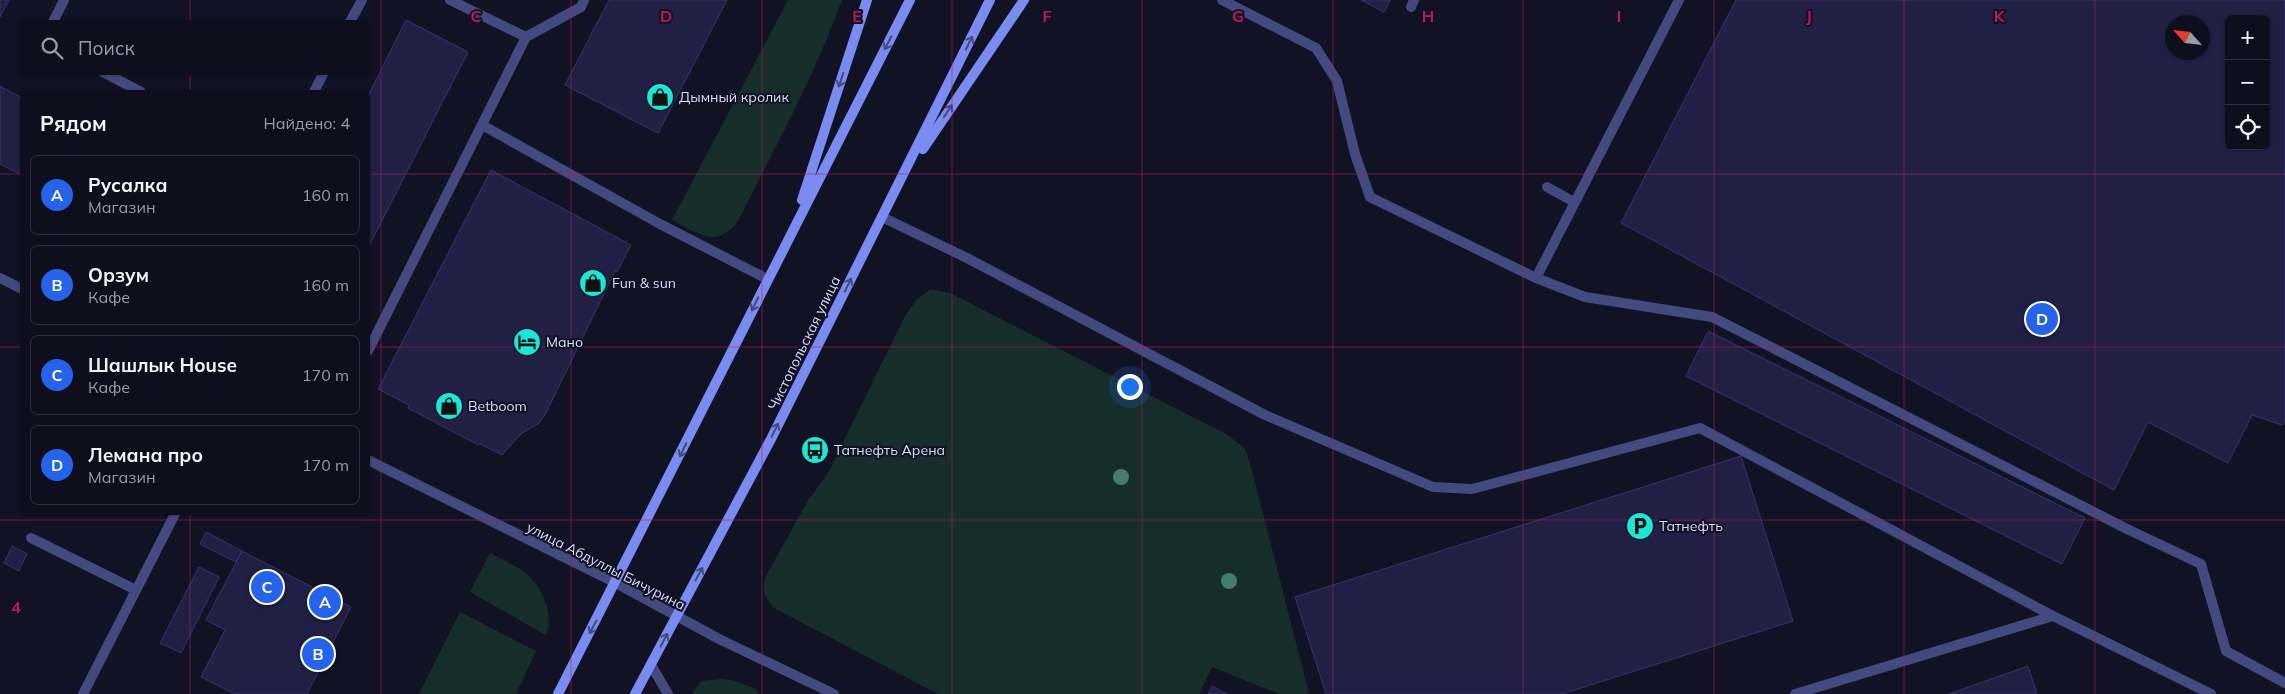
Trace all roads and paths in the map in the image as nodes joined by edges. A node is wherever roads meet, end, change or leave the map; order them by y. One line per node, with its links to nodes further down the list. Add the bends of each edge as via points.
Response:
1 (64, 0): 11 (street)
2 (362, 0): 12 (street)
3 (450, 0): 13 (street)
4 (584, 0): 13 (street, via 581,7)
5 (867, 0): 23 (main road, one-way to 23)
6 (910, 0): 23 (main road, one-way to 23)
7 (990, 0): 19 (main road, Чистопольская улица, one-way to 7)
8 (1024, 0): 19 (main road, one-way to 8)
9 (1222, 0): 25 (street, via 1316,48 1337,80 1355,154 1370,197)
10 (1679, 0): 21 (street)
11 (54, 20)
12 (351, 20)
13 (526, 38): 18 (street)
14 (108, 75): 16 (street)
15 (322, 75): 17 (street)
16 (137, 90)
17 (315, 90)
18 (482, 125): 26 (street); 28 (street)
19 (901, 180): 22 (main road, Чистопольская улица)
20 (1547, 187): 21 (street)
21 (1574, 202): 25 (street)
22 (882, 217): 34 (street, via 1265,415 1433,487 1472,489 1700,428); 35 (main road, Чистопольская улица, one-way to 22, via 771,439)
23 (792, 229): 26 (main road)
24 (0, 278): 27 (street)
25 (1536, 278): 37 (street, via 1584,297 1712,317 2201,564 2226,651)
26 (767, 279): 32 (main road, one-way to 32)
27 (20, 288)
28 (370, 347)
29 (370, 461): 32 (street, улица Абдуллы Бичурина)
30 (174, 515): 33 (street)
31 (31, 538): 33 (street)
32 (616, 583): 35 (street, улица Абдуллы Бичурина); 39 (main road, one-way to 39)
33 (136, 590): 38 (street)
34 (2053, 616): 43 (street); 44 (street)
35 (676, 617): 36 (main road, Чистопольская улица, one-way to 35); 42 (street, улица Абдуллы Бичурина)
36 (651, 665): 40 (main road, Чистопольская улица); 41 (street)
37 (2285, 683)
38 (84, 694)
39 (558, 694)
40 (635, 694)
41 (668, 694)
42 (834, 694)
43 (1795, 694)
44 (2211, 694)

